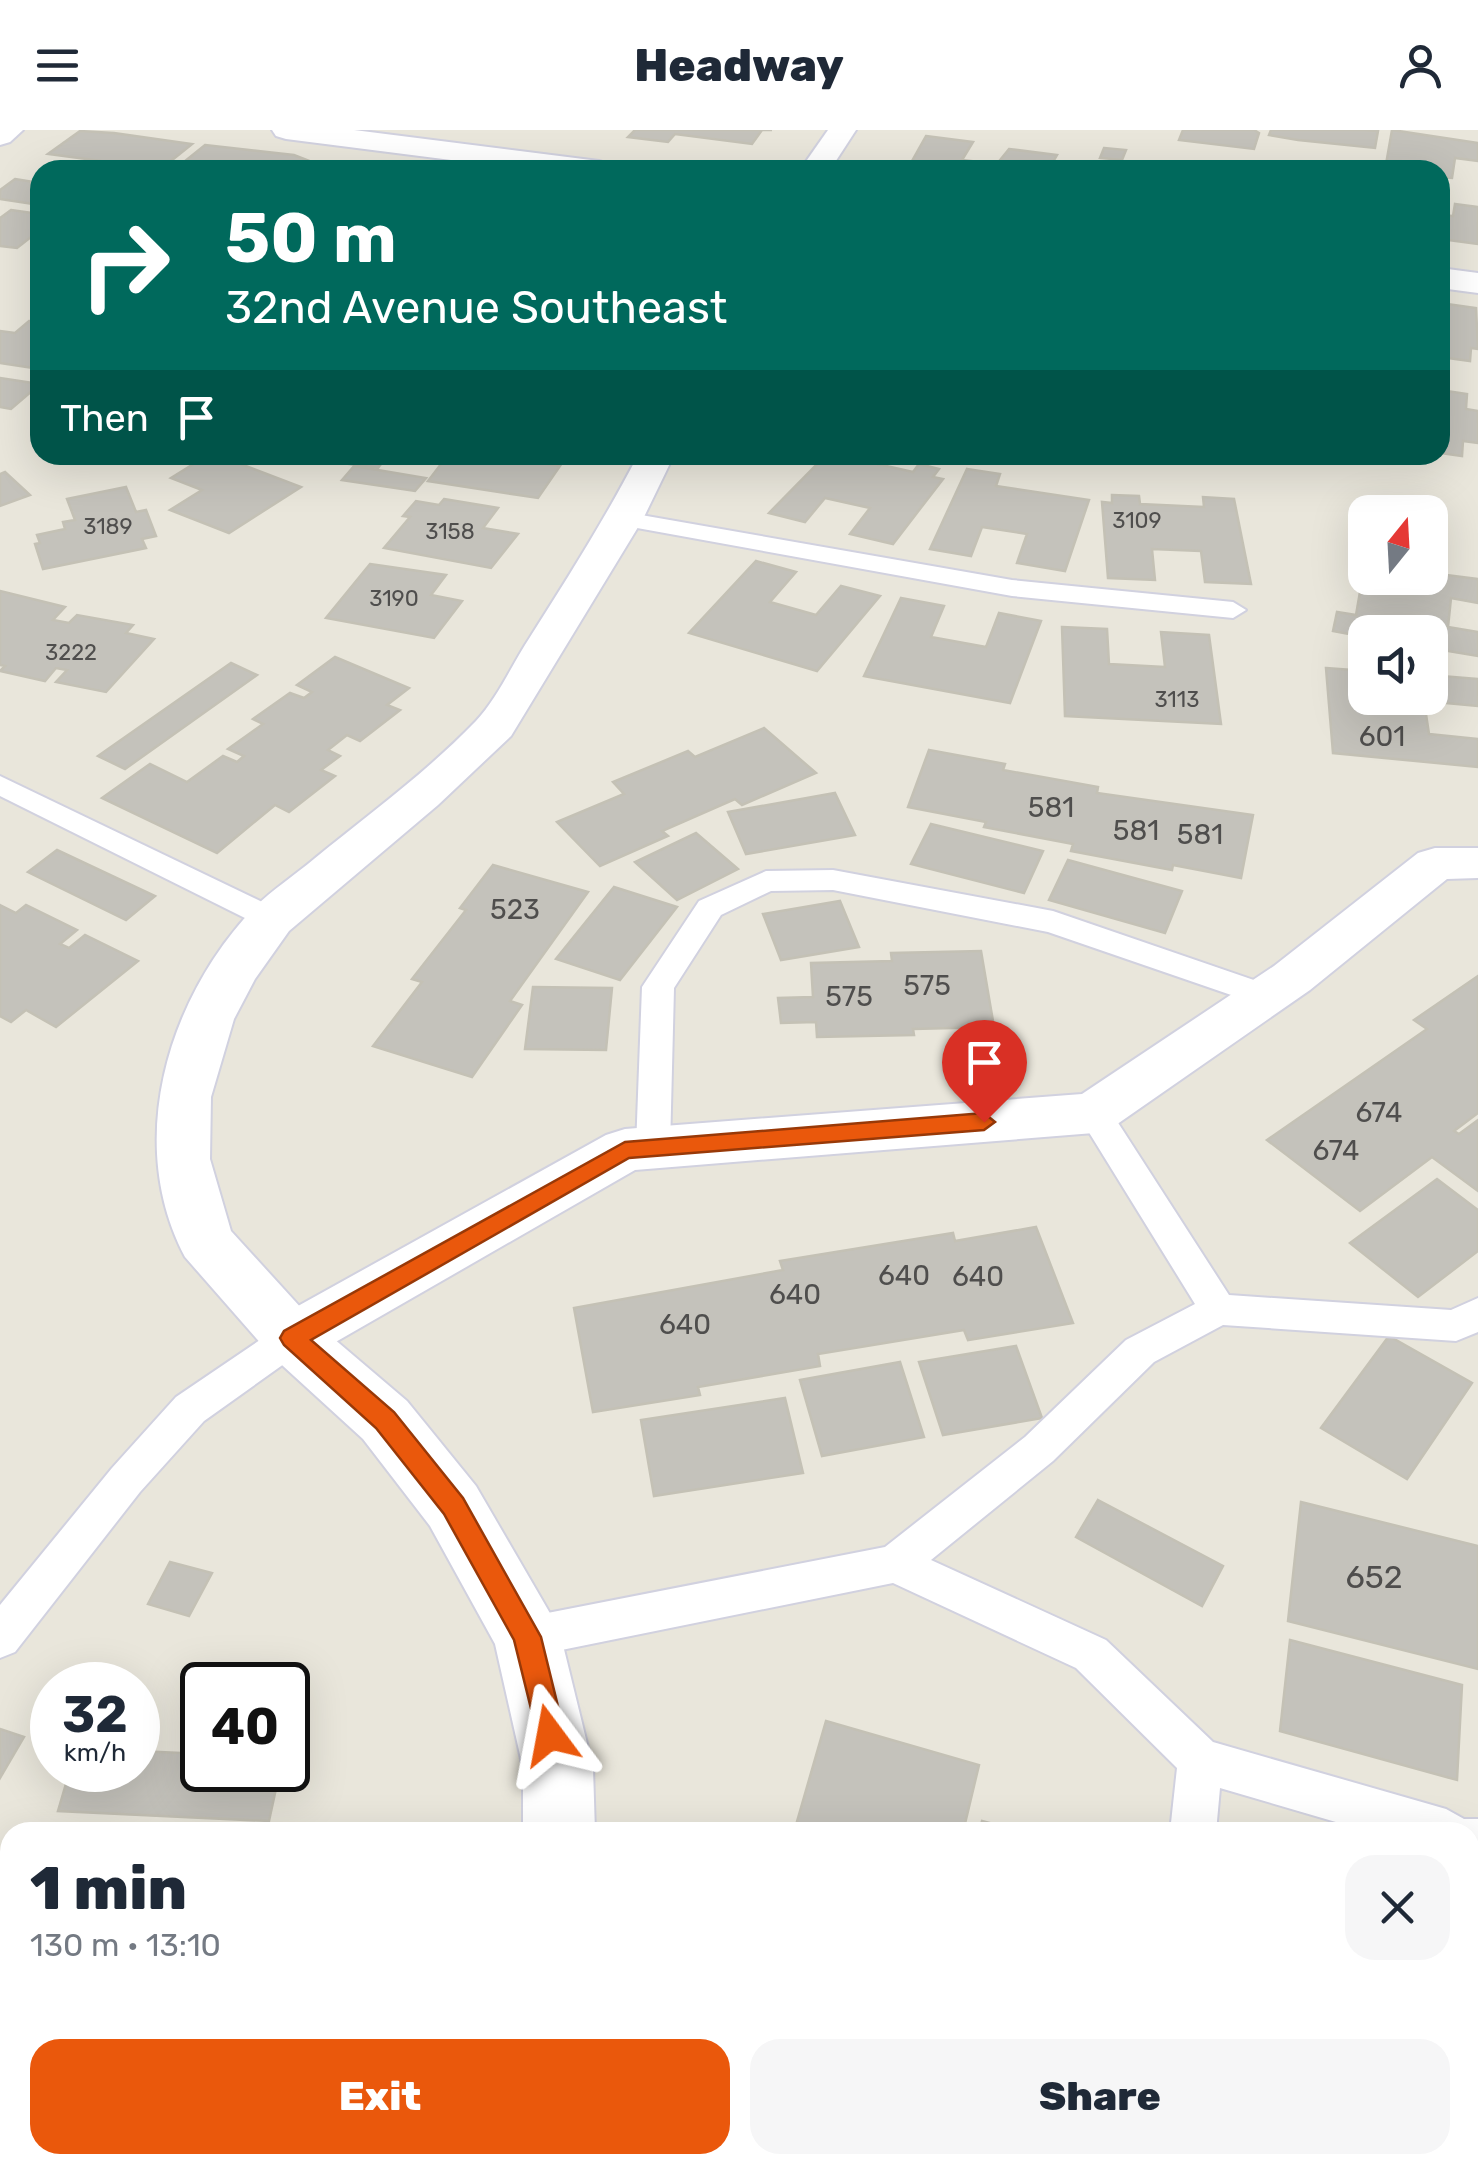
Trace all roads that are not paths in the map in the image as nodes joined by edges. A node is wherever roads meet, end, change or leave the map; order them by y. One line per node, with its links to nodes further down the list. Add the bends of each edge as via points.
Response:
1 (9, 130): 4 (street)
2 (286, 130): 5 (street)
3 (842, 130): 8 (street)
4 (0, 136)
5 (386, 136): 6 (street); 7 (street)
6 (368, 160)
7 (536, 160)
8 (821, 160)
9 (1450, 279): 10 (street)
10 (1478, 283)
11 (651, 465): 12 (street)
12 (624, 519): 13 (lane, via 1012,588); 16 (street, via 495,727)
13 (1233, 610)
14 (0, 785): 16 (lane)
15 (1476, 861): 17 (street, via 1434,864)
16 (272, 919): 22 (street, via 208,1020 184,1097 182,1159 205,1241)
17 (1266, 996): 18 (street); 19 (lane, via 1053,922 833,880 766,882 710,908 658,987)
18 (1094, 1113): 19 (street); 20 (lane)
19 (653, 1148): 22 (street, via 625,1150)
20 (1218, 1310): 21 (lane, via 1456,1326); 23 (lane, via 1140,1352 1040,1449)
21 (1478, 1313)
22 (292, 1338): 24 (street, via 385,1420 454,1506); 25 (lane, via 190,1408)
23 (896, 1564): 24 (lane); 26 (lane, via 1091,1654)
24 (527, 1637): 27 (street, via 558,1768)
25 (0, 1638)
26 (1200, 1760): 28 (lane); 29 (lane)
27 (560, 1822)
28 (1194, 1822)
29 (1412, 1822)

